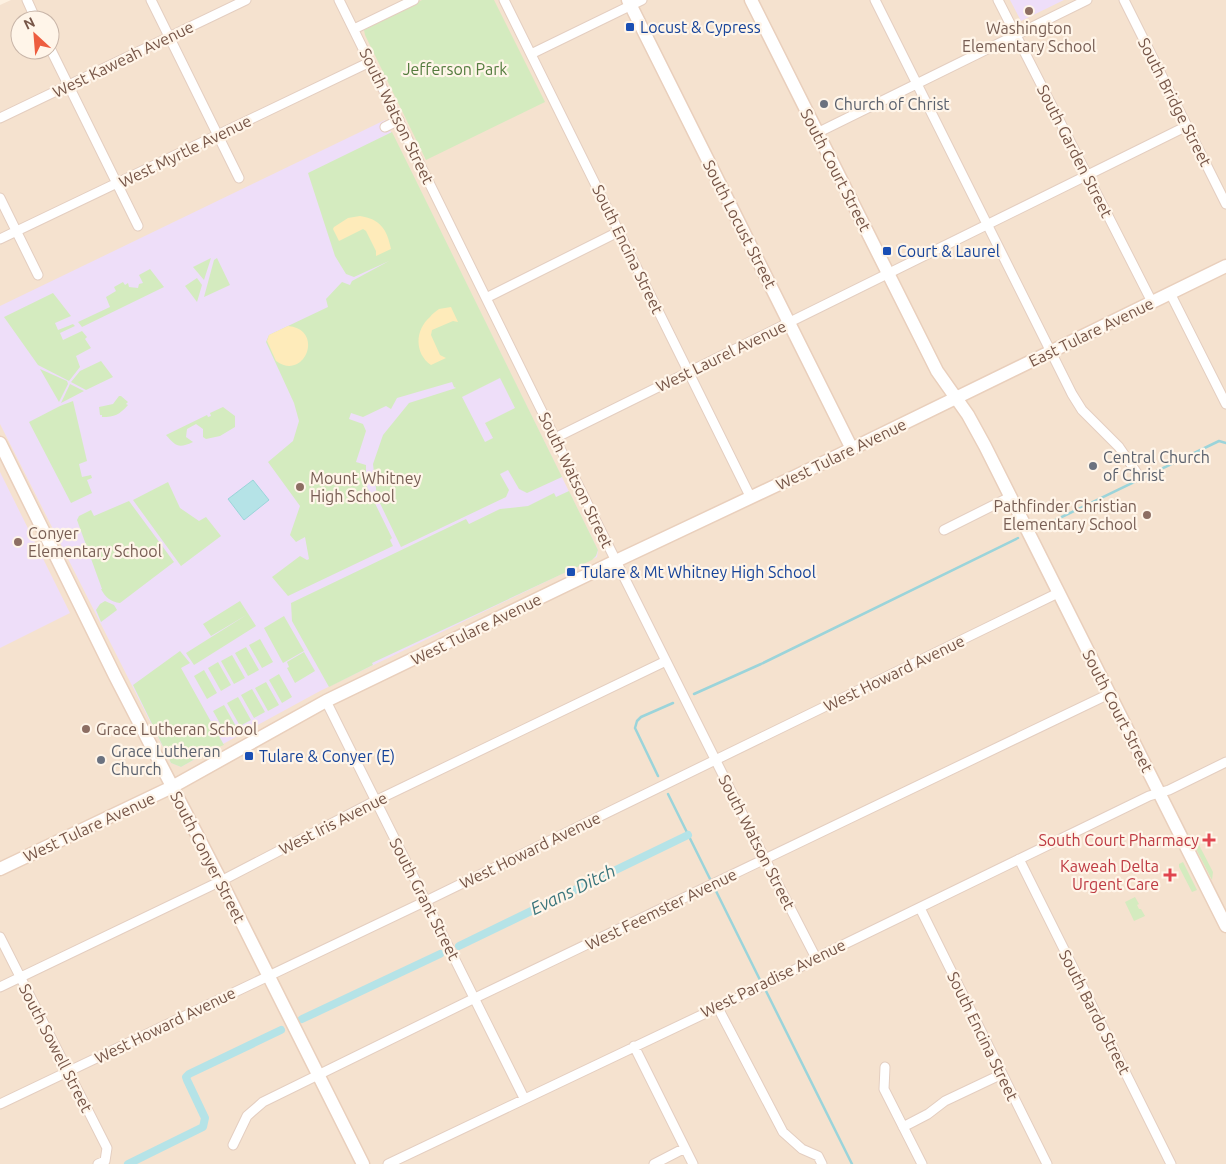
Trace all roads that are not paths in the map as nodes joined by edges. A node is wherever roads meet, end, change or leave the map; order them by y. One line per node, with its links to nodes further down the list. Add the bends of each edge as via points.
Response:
1 (151, 0): 14 (street)
2 (246, 0): 14 (street, West Kaweah Avenue)
3 (339, 0): 12 (street, South Watson Street)
4 (414, 0): 12 (street)
5 (504, 0): 15 (street, South Encina Street)
6 (751, 0): 24 (street, South Court Street)
7 (875, 0): 18 (street)
8 (998, 0): 13 (street, South Garden Street)
9 (1087, 0): 13 (street)
10 (1124, 0): 22 (street, South Bridge Street)
11 (634, 2): 15 (street); 42 (street, South Locust Street)
12 (354, 29): 17 (street, South Watson Street)
13 (1016, 36): 18 (street); 26 (street, South Garden Street)
14 (169, 37): 19 (street, West Kaweah Avenue); 25 (street)
15 (531, 54): 34 (street, South Encina Street)
16 (56, 60): 19 (street)
17 (370, 62): 21 (street, South Watson Street); 25 (street, West Myrtle Avenue)
18 (917, 84): 24 (street); 31 (street)
19 (68, 86): 20 (street, West Kaweah Avenue); 28 (street)
20 (0, 118)
21 (399, 120): 23 (street); 40 (street, South Watson Street)
22 (1187, 126): 26 (street, West Laurel Avenue); 30 (street, South Bridge Street)
23 (385, 127)
24 (817, 133): 37 (street, South Court Street)
25 (218, 134): 27 (street); 28 (street, West Myrtle Avenue)
26 (1087, 175): 31 (street, West Laurel Avenue); 41 (street, South Garden Street)
27 (238, 178)
28 (117, 184): 32 (street); 33 (street, West Myrtle Avenue)
29 (0, 198): 33 (street)
30 (1226, 204)
31 (988, 224): 37 (street, West Laurel Avenue); 43 (street)
32 (138, 226)
33 (17, 231): 35 (street, West Myrtle Avenue); 38 (street)
34 (620, 231): 40 (street); 44 (street, South Encina Street)
35 (0, 239)
36 (1226, 266): 39 (street, East Tulare Avenue)
37 (887, 274): 42 (street, West Laurel Avenue); 45 (street, South Court Street, via 937,371)
38 (38, 275)
39 (1170, 293): 41 (street, East Tulare Avenue); 46 (street)
40 (486, 298): 47 (street, South Watson Street)
41 (1152, 302): 43 (street, East Tulare Avenue)
42 (789, 322): 44 (street, West Laurel Avenue); 49 (street, South Locust Street)
43 (1051, 351): 45 (street, East Tulare Avenue); 50 (street, via 1082,410 1119,446)
44 (688, 371): 47 (street, West Laurel Avenue); 52 (street, South Encina Street)
45 (957, 398): 49 (street, West Tulare Avenue); 51 (street, South Court Street)
46 (1226, 404)
47 (555, 438): 54 (street, South Watson Street)
48 (0, 443): 61 (street, South Conyer Street)
49 (852, 449): 52 (street, West Tulare Avenue)
50 (1139, 476)
51 (1010, 497): 53 (street); 55 (street, South Court Street)
52 (751, 498): 54 (street, West Tulare Avenue)
53 (944, 530)
54 (616, 561): 56 (street, South Watson Street); 58 (street, West Tulare Avenue)
55 (1058, 593): 57 (street, South Court Street); 59 (street, West Howard Avenue)
56 (666, 661): 59 (street, South Watson Street); 63 (street, West Iris Avenue)
57 (1109, 694): 62 (street, South Court Street); 64 (street, West Feemster Avenue)
58 (326, 701): 61 (street, West Tulare Avenue); 63 (street, South Grant Street)
59 (715, 759): 64 (street, South Watson Street); 68 (street, West Howard Avenue)
60 (1226, 762): 62 (street, West Paradise Avenue)
61 (172, 787): 66 (street, West Tulare Avenue); 67 (street, South Conyer Street)
62 (1159, 793): 65 (street, West Paradise Avenue); 70 (street, South Court Street)
63 (375, 801): 67 (street, West Iris Avenue); 68 (street, South Grant Street)
64 (765, 859): 72 (street, South Watson Street); 76 (street, West Feemster Avenue)
65 (1019, 860): 69 (street, West Paradise Avenue); 96 (street, South Bardo Street)
66 (0, 869)
67 (221, 881): 73 (street, South Conyer Street); 74 (street, West Iris Avenue)
68 (426, 901): 73 (street, West Howard Avenue); 76 (street, South Grant Street)
69 (920, 908): 72 (street, West Paradise Avenue); 81 (street, South Encina Street)
70 (1226, 926)
71 (0, 937): 74 (street, South Sowell Street)
72 (816, 958): 77 (street, West Paradise Avenue)
73 (268, 975): 80 (street, West Howard Avenue); 82 (street, South Conyer Street)
74 (20, 978): 75 (street, West Iris Avenue); 80 (street, South Sowell Street)
75 (0, 987)
76 (475, 998): 82 (street, West Feemster Avenue); 83 (street, South Grant Street)
77 (717, 1006): 78 (street, West Paradise Avenue); 93 (street, via 783,1132 802,1149 818,1156)
78 (634, 1046): 83 (street, West Paradise Avenue); 87 (street)
79 (885, 1067): 85 (street, via 884,1089)
80 (67, 1072): 84 (street, West Howard Avenue); 88 (street, South Sowell Street, via 107,1148)
81 (1002, 1074): 85 (street, via 946,1101); 95 (street, South Encina Street)
82 (317, 1075): 86 (street, West Feemster Avenue, via 263,1102 246,1116); 89 (street, South Conyer Street)
83 (524, 1098): 90 (street, West Paradise Avenue)
84 (0, 1104)
85 (903, 1127): 94 (street)
86 (233, 1145)
87 (685, 1148): 91 (street); 92 (street)
88 (101, 1162)
89 (362, 1164)
90 (388, 1164)
91 (654, 1164)
92 (693, 1164)
93 (822, 1164)
94 (922, 1164)
95 (1047, 1164)
96 (1171, 1164)

